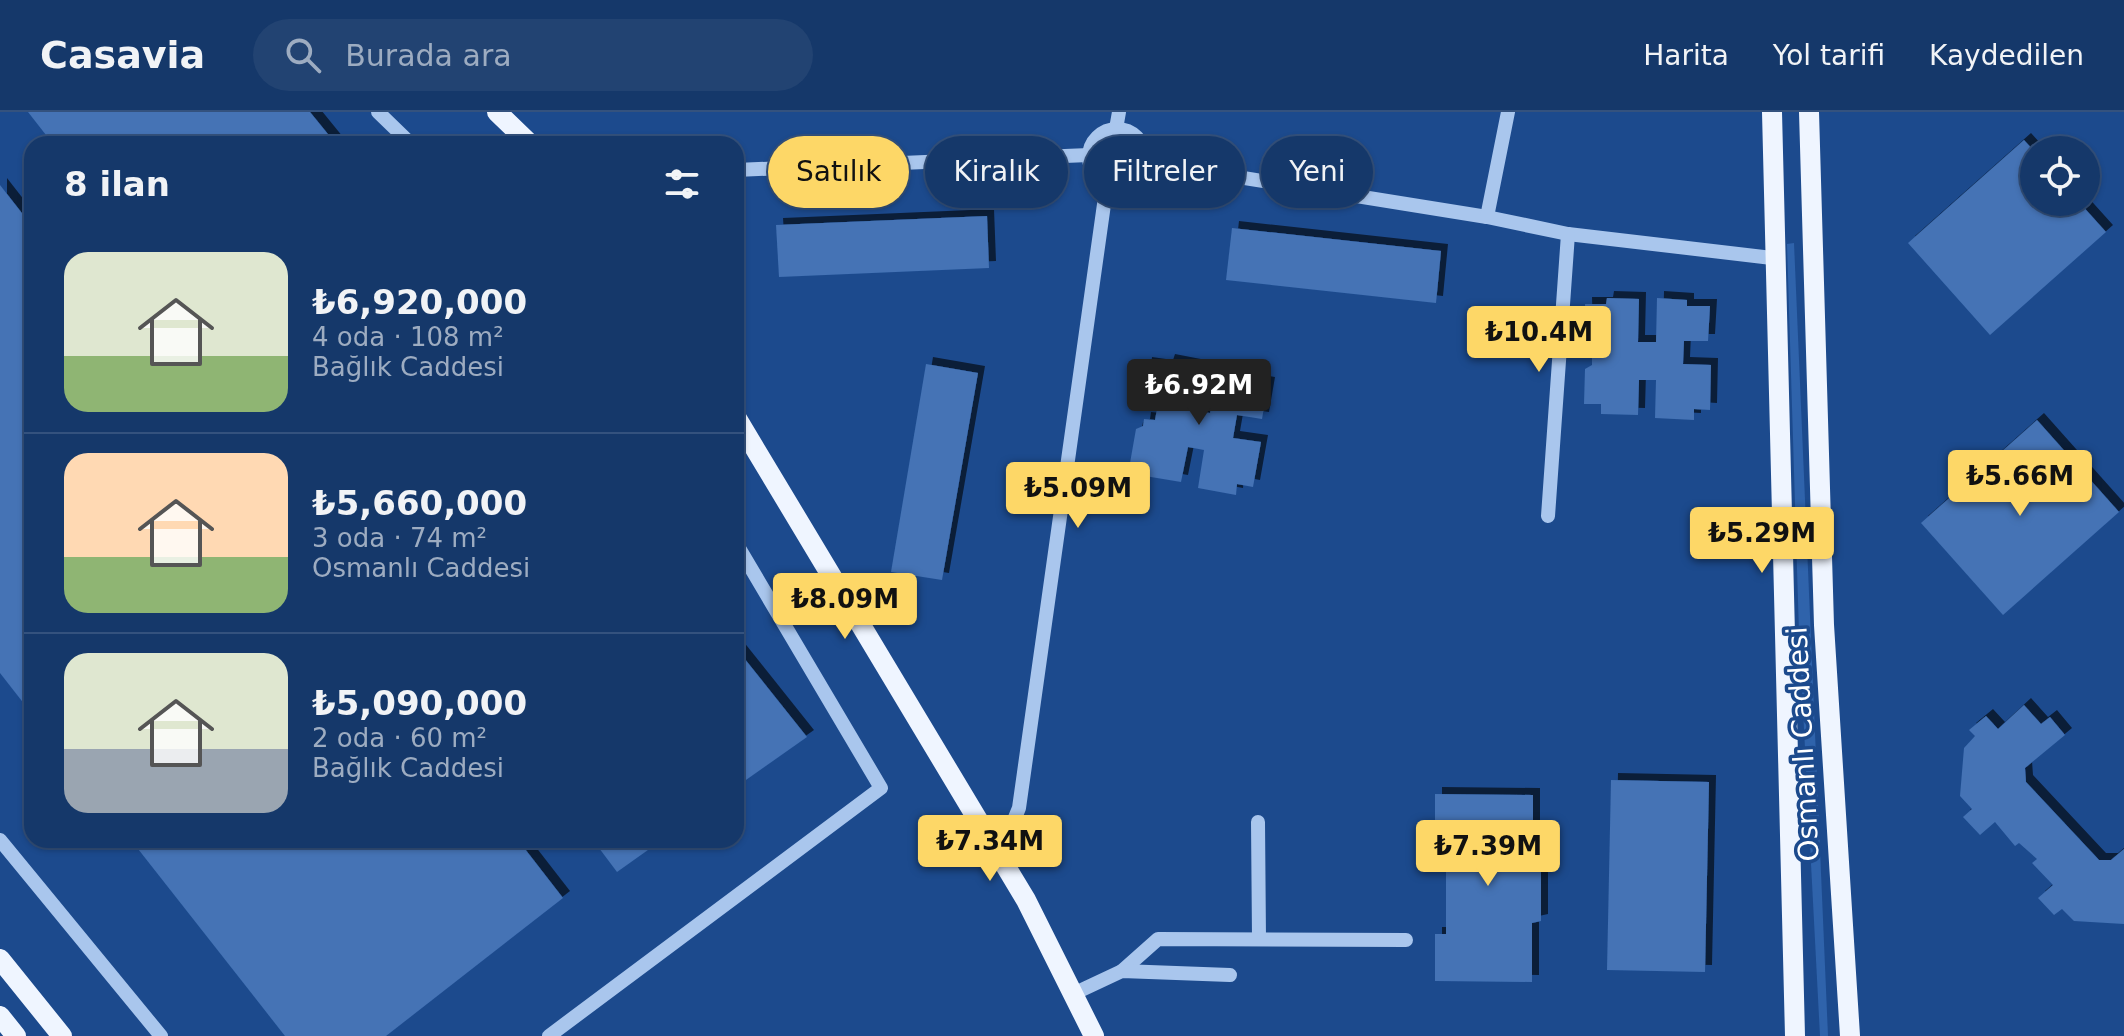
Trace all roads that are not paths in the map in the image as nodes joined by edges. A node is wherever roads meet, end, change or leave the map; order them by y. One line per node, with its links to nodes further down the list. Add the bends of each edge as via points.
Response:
1 (378, 112): 8 (street)
2 (497, 112): 9 (main road)
3 (1119, 112): 7 (street)
4 (1508, 112): 16 (street)
5 (1772, 112): 37 (main road, Osmanlı Caddesi)
6 (1809, 112): 38 (main road, Osmanlı Caddesi, via 1824,625)
7 (1116, 129): 10 (street); 11 (street)
8 (403, 136)
9 (522, 136)
10 (1101, 136)
11 (1132, 136)
12 (1084, 155): 13 (street)
13 (744, 170)
14 (1245, 178): 16 (street)
15 (1103, 208): 24 (street, via 1019,808 1012,825)
16 (1487, 217): 17 (street)
17 (1568, 234): 18 (street); 20 (street)
18 (1772, 258)
19 (744, 430): 24 (main road)
20 (1548, 516)
21 (744, 557): 35 (street, via 881,788)
22 (1258, 822): 25 (street)
23 (0, 840): 34 (street)
24 (992, 843): 30 (main road)
25 (1259, 939): 26 (street); 28 (street, via 1158,939)
26 (1406, 940)
27 (0, 959): 33 (main road)
28 (1122, 971): 29 (street); 30 (street)
29 (1230, 975)
30 (1073, 994): 36 (main road)
31 (0, 1016): 32 (main road)
32 (16, 1036)
33 (62, 1036)
34 (161, 1036)
35 (549, 1036)
36 (1094, 1036)
37 (1795, 1036)
38 (1850, 1036)

